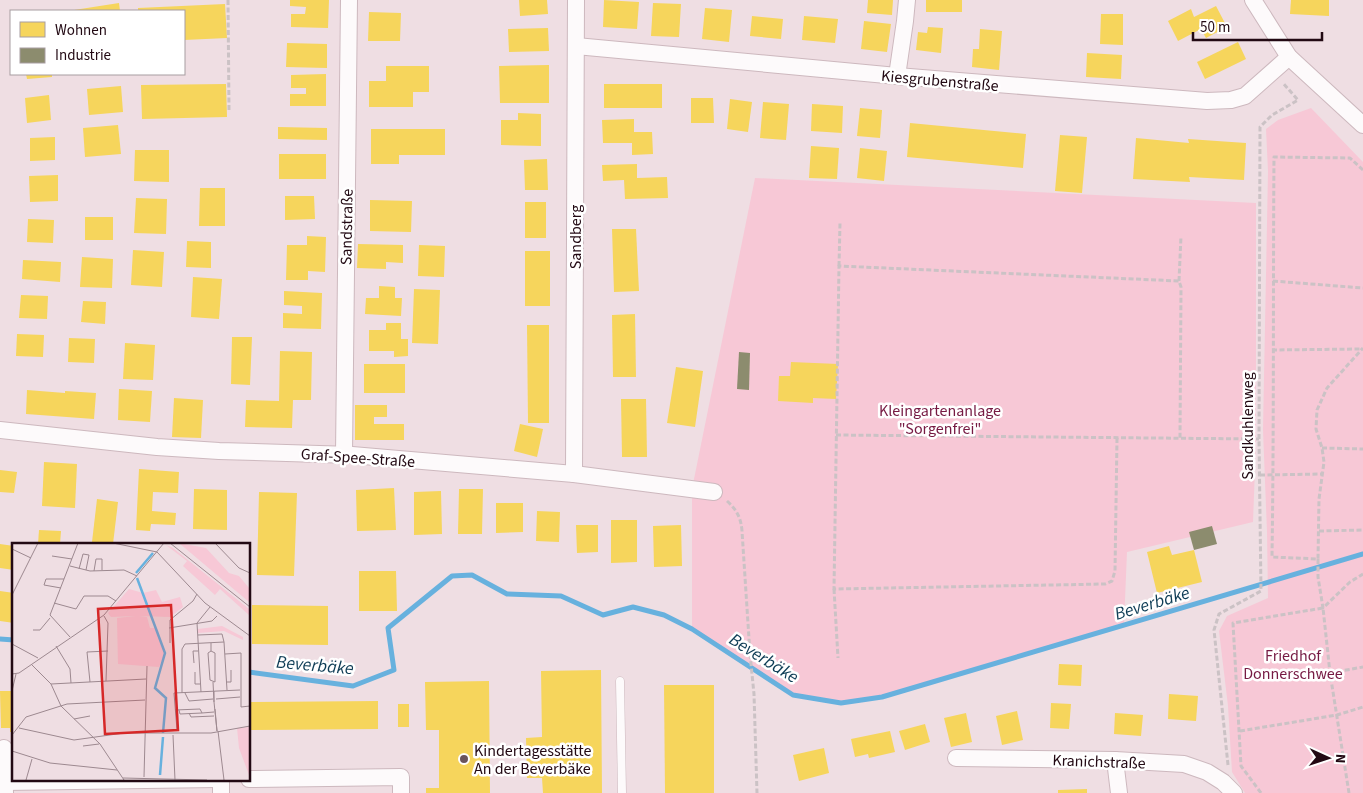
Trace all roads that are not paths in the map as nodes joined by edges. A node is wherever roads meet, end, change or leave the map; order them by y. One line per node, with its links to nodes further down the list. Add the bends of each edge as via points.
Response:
1 (349, 0): 10 (street, Sandstraße)
2 (576, 0): 5 (street, Sandberg)
3 (907, 0): 7 (street)
4 (1253, 0): 6 (street)
5 (576, 46): 7 (street, Kiesgrubenstraße); 11 (street, Sandberg)
6 (1289, 57): 7 (street, Kiesgrubenstraße, via 1245,96 1231,100 1207,101); 8 (street)
7 (897, 76)
8 (1363, 125)
9 (0, 430): 10 (street, Graf-Spee-Straße, via 157,447)
10 (344, 454): 11 (street, Graf-Spee-Straße)
11 (574, 474): 12 (street, Graf-Spee-Straße)
12 (714, 492)
13 (620, 682): 24 (lane)
14 (4, 748): 20 (street)
15 (956, 758): 16 (street, Kranichstraße)
16 (1115, 760): 21 (street, Kranichstraße, via 1184,764 1207,772); 25 (street)
17 (250, 779): 23 (street, via 401,777)
18 (190, 780): 20 (street)
19 (221, 780): 22 (street)
20 (5, 787)
21 (1228, 788)
22 (221, 793)
23 (401, 793)
24 (622, 793)
25 (1119, 793)

